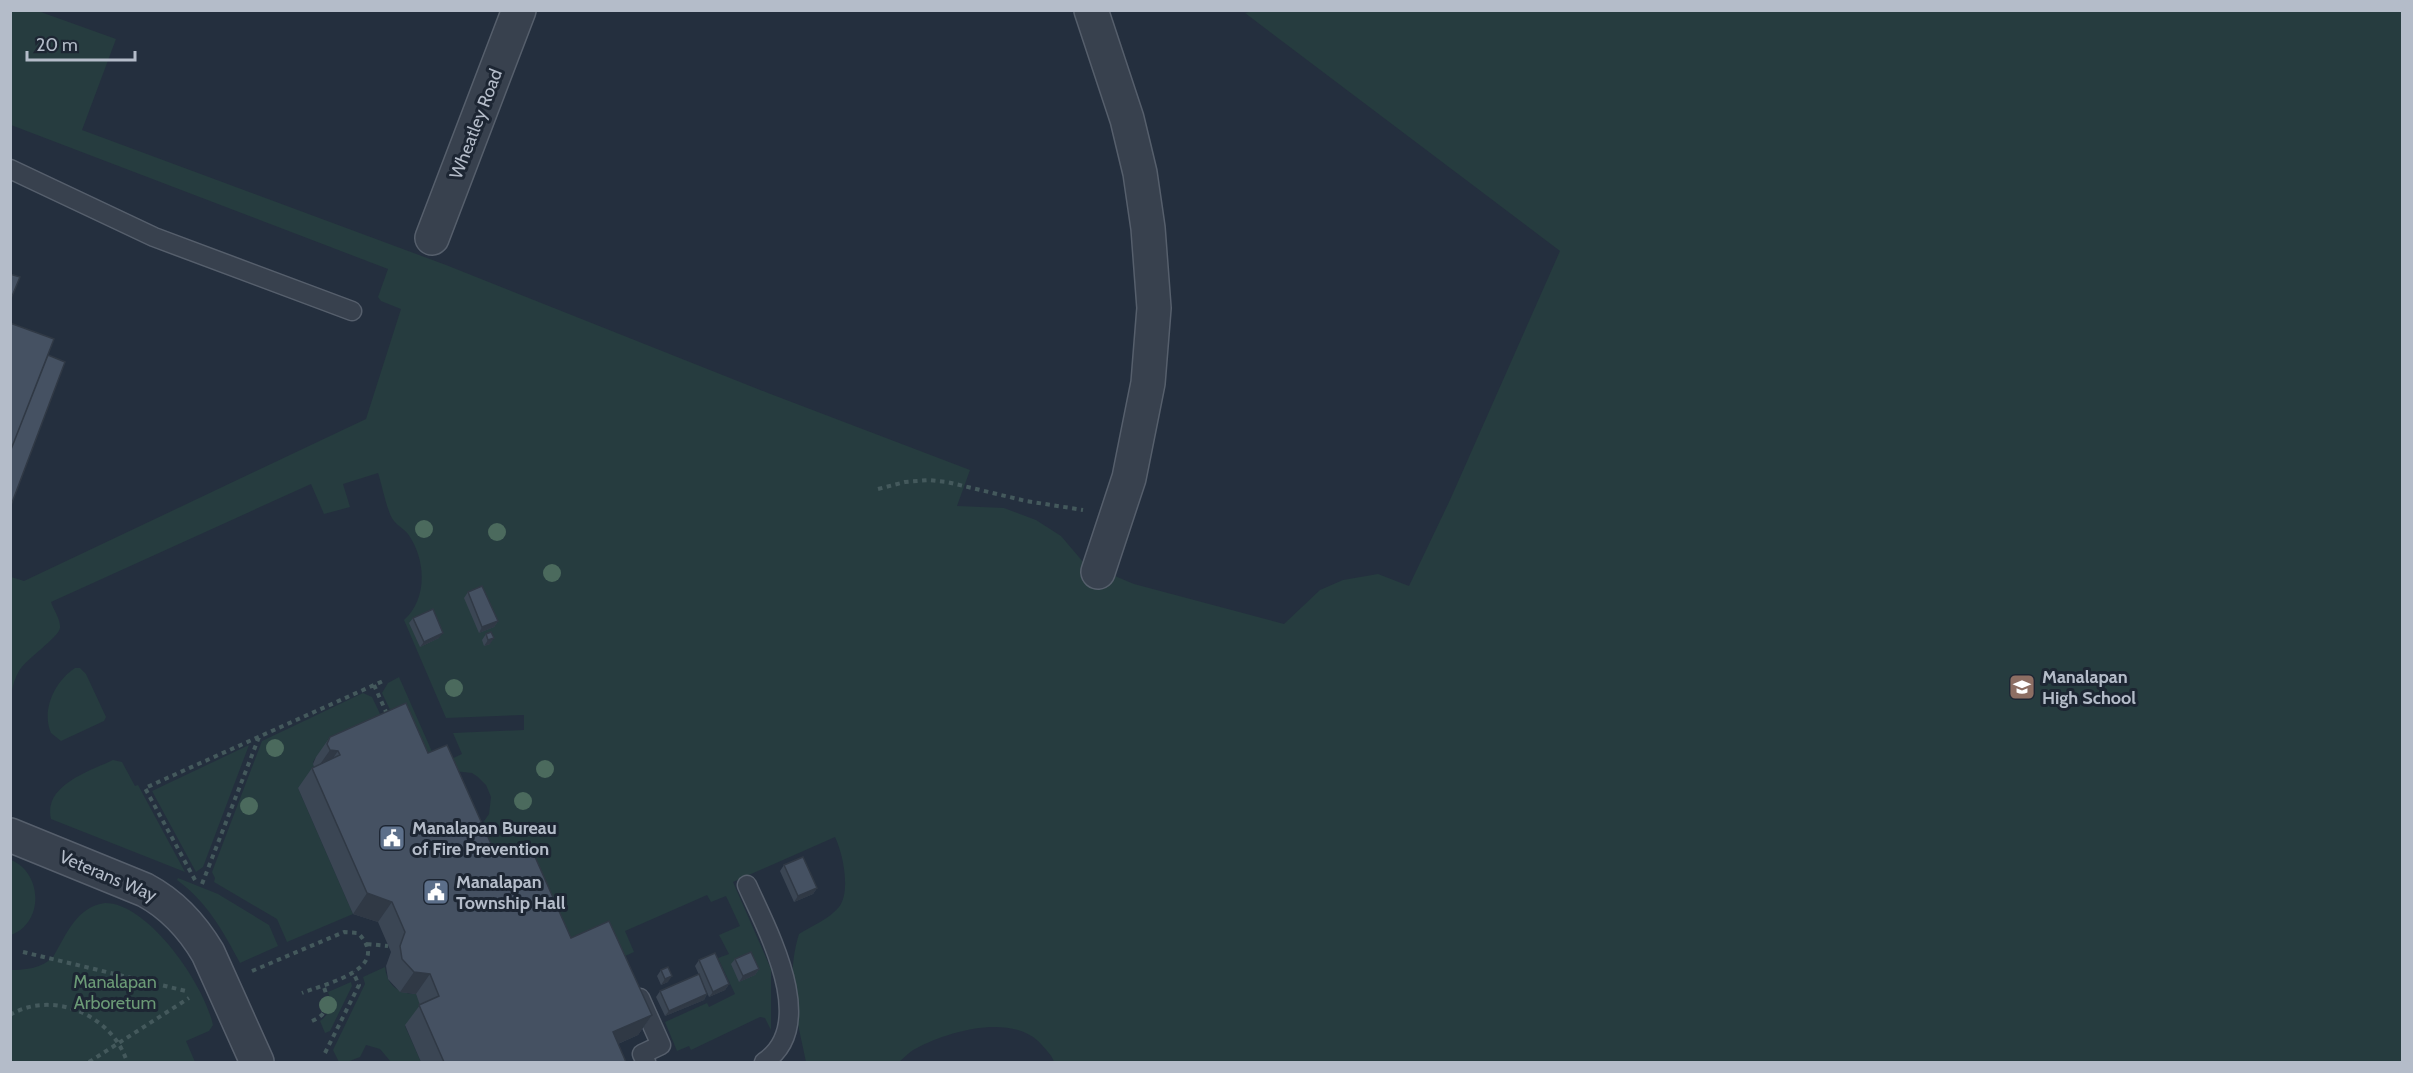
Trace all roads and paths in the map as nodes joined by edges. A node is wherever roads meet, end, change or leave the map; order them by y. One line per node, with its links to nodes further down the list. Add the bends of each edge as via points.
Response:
1 (519, 10): 4 (street, Wheatley Road)
2 (1091, 10): 7 (street, via 1127,119 1140,173 1149,228 1154,309 1149,383)
3 (11, 172): 5 (lane, via 154,237)
4 (432, 238)
5 (352, 311)
6 (878, 489): 7 (path, via 905,482 947,482 1026,501)
7 (1117, 515): 8 (street)
8 (1098, 572)
9 (383, 681): 10 (path)
10 (374, 685): 11 (path); 12 (path)
11 (387, 716)
12 (259, 737): 14 (path, via 145,788); 15 (path)
13 (10, 836): 32 (street, Veterans Way, via 145,890 176,910 208,953)
14 (195, 881)
15 (202, 884)
16 (747, 885): 33 (lane, via 778,955 786,991 785,1038)
17 (367, 944): 18 (path); 20 (path, via 366,963); 21 (path, via 358,933 344,932)
18 (388, 946)
19 (22, 952): 27 (path, via 195,994)
20 (353, 972): 23 (path); 28 (path, via 359,985)
21 (246, 973)
22 (632, 979): 29 (lane, via 636,1010 661,1045)
23 (323, 985): 24 (path); 26 (path, via 328,1009)
24 (302, 993)
25 (10, 1015): 27 (path, via 34,1006 72,1009 106,1028)
26 (312, 1021)
27 (119, 1045): 30 (path); 31 (path)
28 (325, 1053)
29 (638, 1059)
30 (89, 1062)
31 (127, 1062)
32 (256, 1062)
33 (764, 1062)

